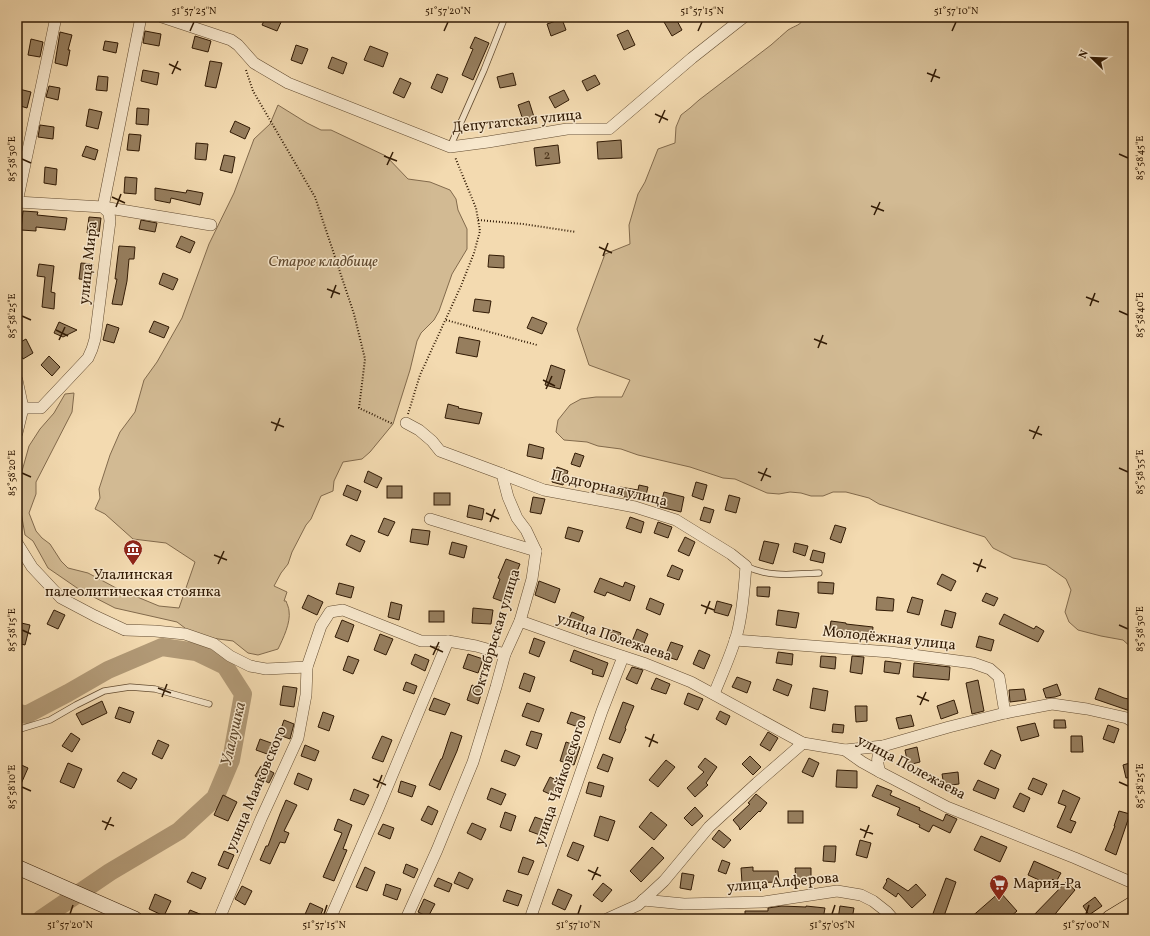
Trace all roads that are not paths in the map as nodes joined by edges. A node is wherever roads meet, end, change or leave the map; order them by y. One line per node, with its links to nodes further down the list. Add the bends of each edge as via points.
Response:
1 (56, 17): 7 (street)
2 (141, 17): 8 (street, улица Мира)
3 (162, 17): 6 (street, Депутатская улица, via 231,40 254,63 288,83)
4 (505, 17): 6 (lane)
5 (744, 17): 6 (street, Депутатская улица, via 609,129 567,129)
6 (450, 146)
7 (17, 202): 8 (street)
8 (103, 207): 9 (street); 11 (street, улица Мира, via 109,213 110,221 92,349 88,358 41,408)
9 (211, 225)
10 (17, 380): 11 (street)
11 (20, 409): 13 (street)
12 (406, 423): 14 (street, via 419,430 440,451)
13 (17, 433)
14 (502, 474): 17 (street, via 517,518); 18 (street, Подгорная улица, via 544,490 635,508 676,520)
15 (430, 519): 17 (street)
16 (17, 543): 25 (street, via 32,567 61,598 125,630 185,634 214,644 250,666 266,669)
17 (536, 551): 20 (street, Октябрьская улица, via 532,579)
18 (746, 566): 19 (lane, Подгорная улица, via 756,571 778,575); 21 (street)
19 (819, 573)
20 (520, 621): 23 (street, Октябрьская улица); 24 (street, улица Полежаева)
21 (735, 640): 26 (street); 28 (street, Молодёжная улица, via 890,652 972,663 990,668 999,677)
22 (448, 641): 23 (street); 25 (street, via 420,641 343,610 330,612 321,626); 41 (street)
23 (504, 654): 42 (street, Октябрьская улица, via 473,762)
24 (623, 657): 26 (street, улица Полежаева, via 646,664); 43 (street, улица Чайковского)
25 (307, 668): 40 (street, улица Маяковского, via 306,695 298,738)
26 (714, 694): 31 (street, улица Полежаева)
27 (208, 704): 30 (lane, via 156,689 130,687 104,691 50,720)
28 (1005, 713): 29 (street, via 1052,704 1087,708 1127,718); 32 (street)
29 (1133, 722)
30 (17, 730)
31 (803, 743): 33 (street, улица Полежаева); 37 (street, via 709,827 664,881)
32 (883, 746): 33 (street); 34 (street, via 877,760)
33 (845, 750): 34 (street, улица Полежаева)
34 (880, 772): 36 (street, улица Полежаева, via 947,807)
35 (23, 869): 39 (street)
36 (1133, 883)
37 (643, 900): 44 (street, via 638,905); 45 (street, улица Алферова, via 684,904 764,902 837,891 861,895 873,901)
38 (1133, 905): 46 (main road)
39 (135, 919)
40 (220, 919)
41 (330, 919)
42 (406, 919)
43 (530, 919)
44 (607, 919)
45 (893, 919)
46 (1110, 919)

